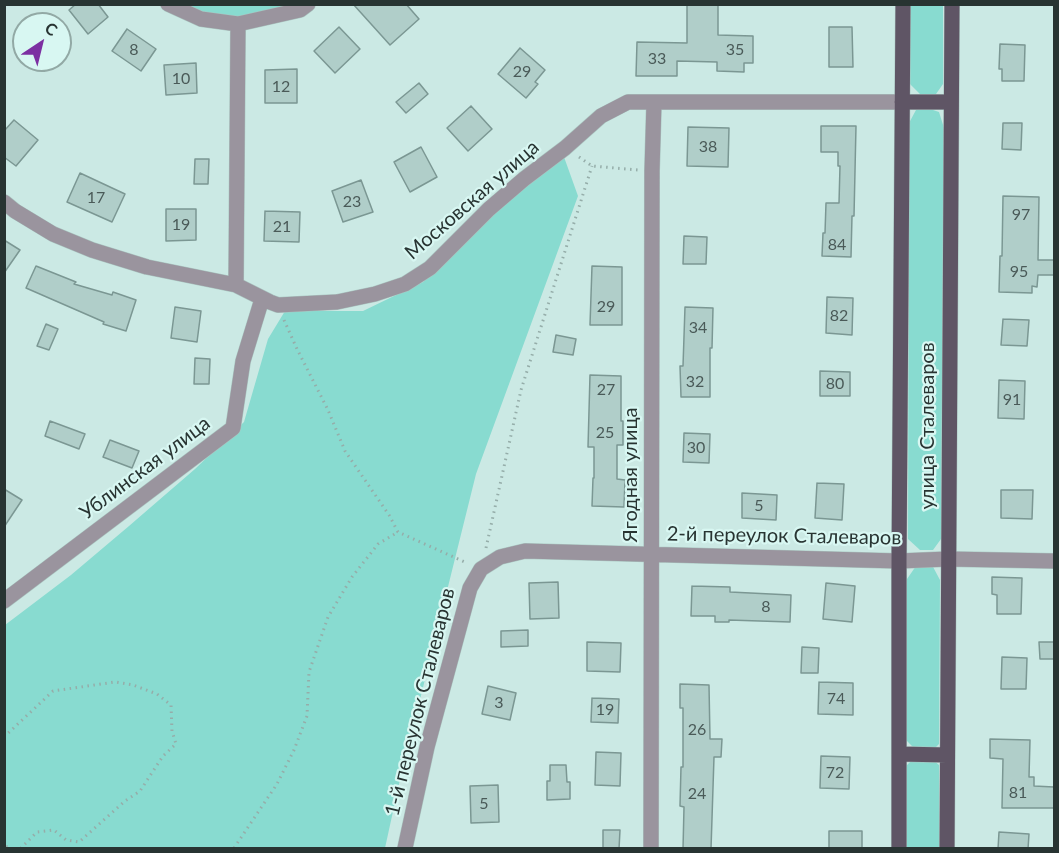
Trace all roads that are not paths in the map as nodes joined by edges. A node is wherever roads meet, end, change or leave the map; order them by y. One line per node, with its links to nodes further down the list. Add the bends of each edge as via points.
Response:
1 (168, 4): 5 (street, via 201,19)
2 (308, 4): 5 (street, via 300,10)
3 (903, 4): 7 (main road, улица Сталеваров)
4 (952, 4): 8 (main road, улица Сталеваров)
5 (238, 24): 10 (street)
6 (654, 102): 7 (street, Московская улица); 11 (street, Московская улица, via 628,102 601,116 489,209 430,268 405,284 337,302 278,305); 12 (street, Ягодная улица)
7 (902, 102): 8 (main road); 14 (main road, улица Сталеваров)
8 (951, 102): 13 (main road, улица Сталеваров)
9 (4, 202): 10 (street, Московская улица, via 53,234 92,250 147,267)
10 (236, 285): 11 (street, Московская улица)
11 (262, 298): 18 (street, Ублинская улица, via 243,361 232,428)
12 (652, 555): 14 (street, 2-й переулок Сталеваров); 16 (street, 2-й переулок Сталеваров, via 525,551 500,557); 23 (street, Ягодная улица)
13 (948, 559): 14 (street, 2-й переулок Сталеваров); 15 (street, 2-й переулок Сталеваров); 21 (main road, улица Сталеваров)
14 (899, 561): 20 (main road, улица Сталеваров)
15 (1054, 561)
16 (481, 569): 22 (street, 1-й переулок Сталеваров, via 470,588 427,747)
17 (4, 580): 18 (street)
18 (19, 589): 19 (street, Ублинская улица)
19 (4, 601)
20 (899, 754): 21 (main road); 24 (main road, улица Сталеваров)
21 (947, 755): 25 (main road, улица Сталеваров)
22 (405, 849)
23 (651, 849)
24 (899, 849)
25 (947, 849)

